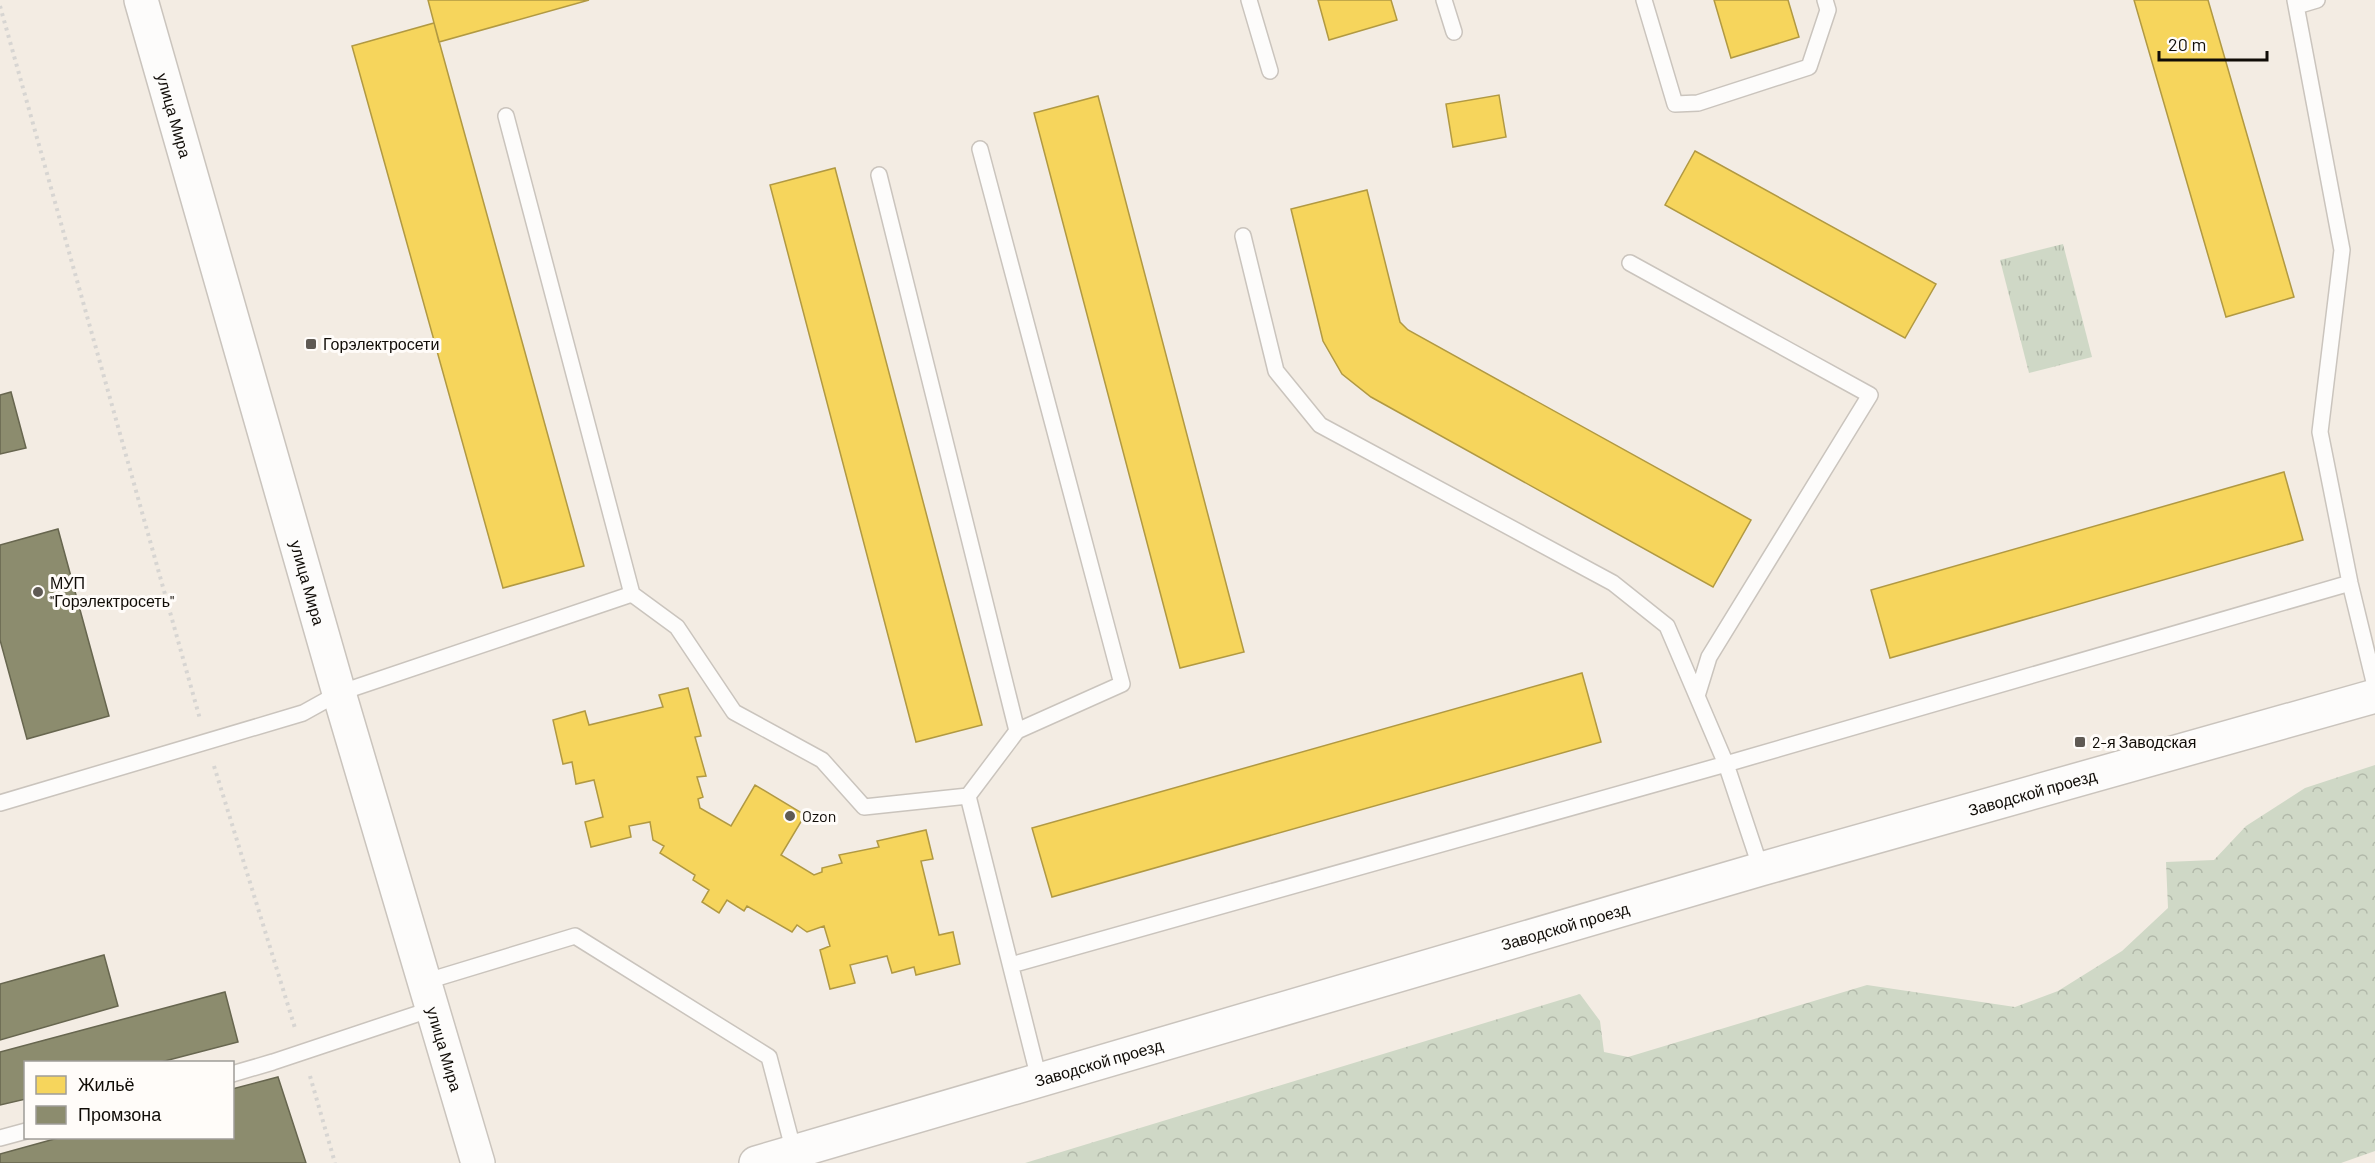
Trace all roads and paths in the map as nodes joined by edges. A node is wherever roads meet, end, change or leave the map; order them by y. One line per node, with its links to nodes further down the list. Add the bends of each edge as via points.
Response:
1 (141, 0): 19 (main road, улица Мира)
2 (1249, 0): 10 (lane)
3 (1444, 0): 9 (lane)
4 (1644, 0): 5 (lane, via 1676,104 1698,103 1809,67 1828,10)
5 (1825, 0)
6 (2317, 0): 7 (lane)
7 (2296, 3): 16 (lane, via 2342,250 2320,432)
8 (0, 6): 23 (path)
9 (1454, 32)
10 (1270, 71)
11 (506, 116): 17 (lane)
12 (980, 149): 22 (lane, via 1122,684)
13 (879, 175): 22 (lane)
14 (1244, 236): 20 (lane, via 1276,370 1320,425 1612,583 1667,626)
15 (1630, 263): 20 (lane, via 1870,395 1709,657)
16 (2350, 583): 18 (lane); 24 (lane)
17 (632, 594): 19 (lane); 25 (lane, via 677,627 734,712 822,760 864,807)
18 (2375, 686)
19 (339, 693): 23 (lane, via 303,713); 29 (main road, улица Мира)
20 (1697, 696): 24 (lane)
21 (2375, 696): 27 (main road, Заводской проезд)
22 (1017, 731): 25 (lane)
23 (206, 742): 26 (lane); 30 (path)
24 (1726, 764): 27 (lane); 28 (lane)
25 (968, 796): 28 (lane)
26 (0, 803)
27 (1761, 869): 32 (main road, Заводской проезд)
28 (1011, 965): 32 (lane)
29 (428, 995): 30 (lane); 35 (lane, via 575,936 769,1057); 37 (main road, улица Мира)
30 (303, 1052): 31 (lane); 36 (path)
31 (234, 1073)
32 (1039, 1079): 35 (main road, Заводской проезд)
33 (24, 1132): 34 (lane)
34 (0, 1138)
35 (794, 1152): 38 (main road, Заводской проезд)
36 (335, 1163)
37 (478, 1163)
38 (756, 1163)

